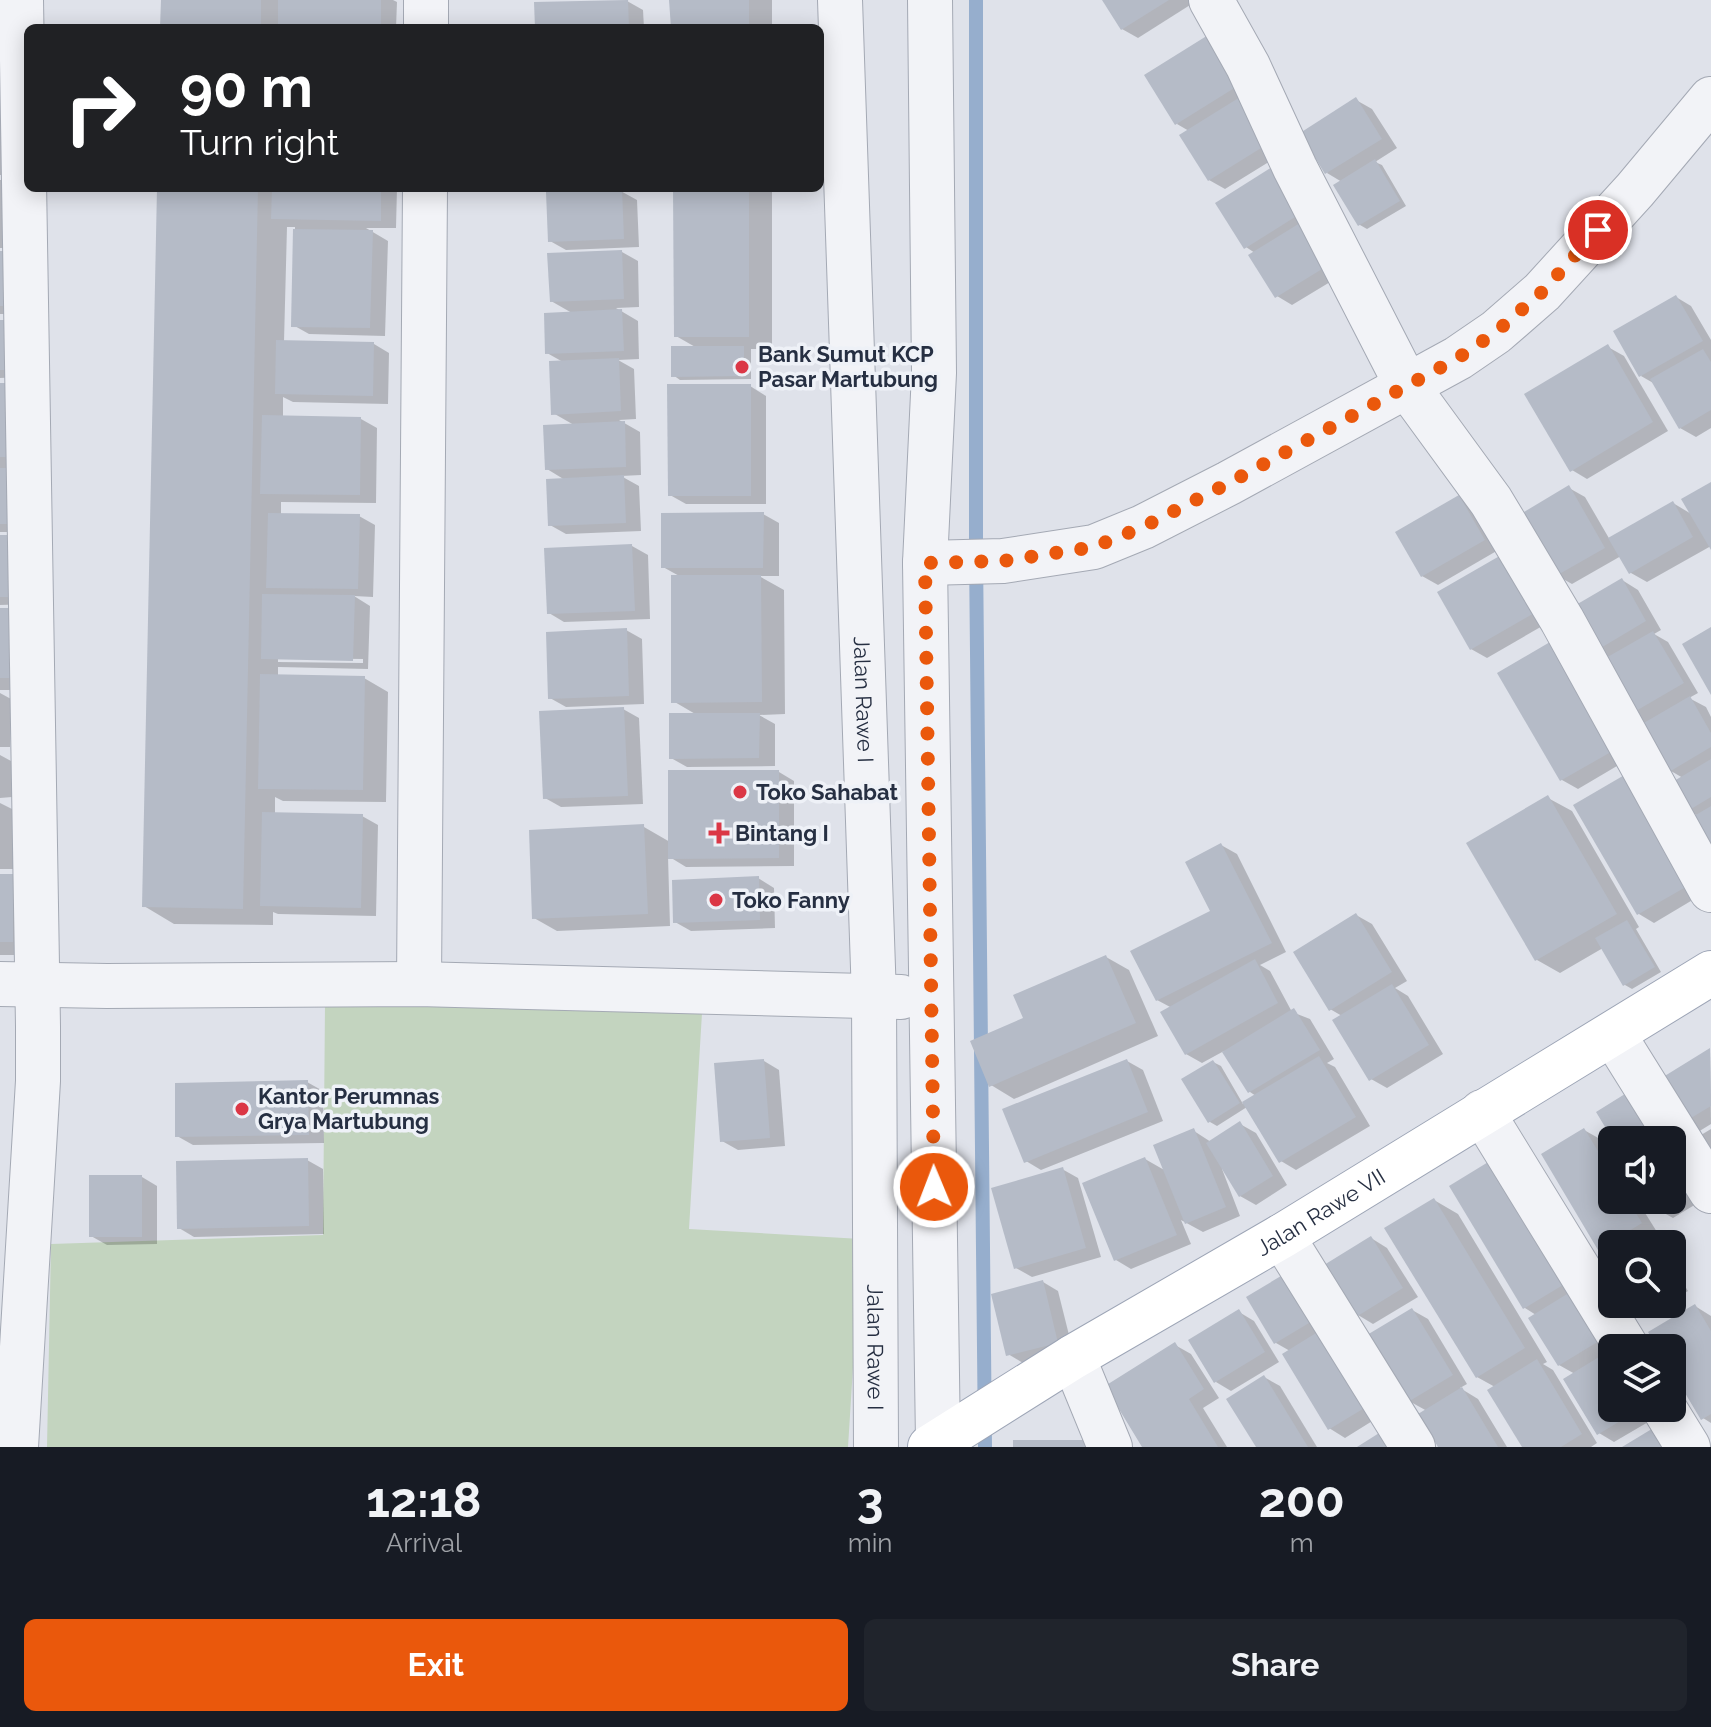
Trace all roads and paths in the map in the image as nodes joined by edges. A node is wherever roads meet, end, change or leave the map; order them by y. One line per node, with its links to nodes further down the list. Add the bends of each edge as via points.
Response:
1 (21, 0): 14 (street)
2 (426, 0): 6 (street)
3 (840, 0): 16 (street, Jalan Rawe I)
4 (930, 0): 10 (street, via 934,373)
5 (1211, 0): 9 (street)
6 (426, 24)
7 (1711, 99): 9 (street, via 1542,292 1496,332)
8 (425, 192): 13 (street)
9 (1407, 386): 10 (street, via 1229,483 1094,547); 11 (street, via 1491,501)
10 (960, 562): 15 (street)
11 (1711, 890)
12 (1711, 973): 17 (main road, Jalan Rawe VII)
13 (419, 984): 14 (street); 16 (street)
14 (18, 985): 25 (street, via 38,1081)
15 (932, 996): 16 (street); 24 (street)
16 (874, 997): 26 (street, Jalan Rawe I)
17 (1613, 1034): 18 (main road, Jalan Rawe VII); 19 (street)
18 (1482, 1112): 20 (main road, Jalan Rawe VII); 21 (street)
19 (1711, 1191)
20 (1282, 1236): 22 (main road, Jalan Rawe VII); 28 (street)
21 (1618, 1334)
22 (1073, 1357): 24 (main road, Jalan Rawe VII); 27 (street)
23 (1673, 1422): 29 (street)
24 (956, 1432)
25 (16, 1447)
26 (876, 1447)
27 (1110, 1447)
28 (1413, 1447)
29 (1688, 1447)

